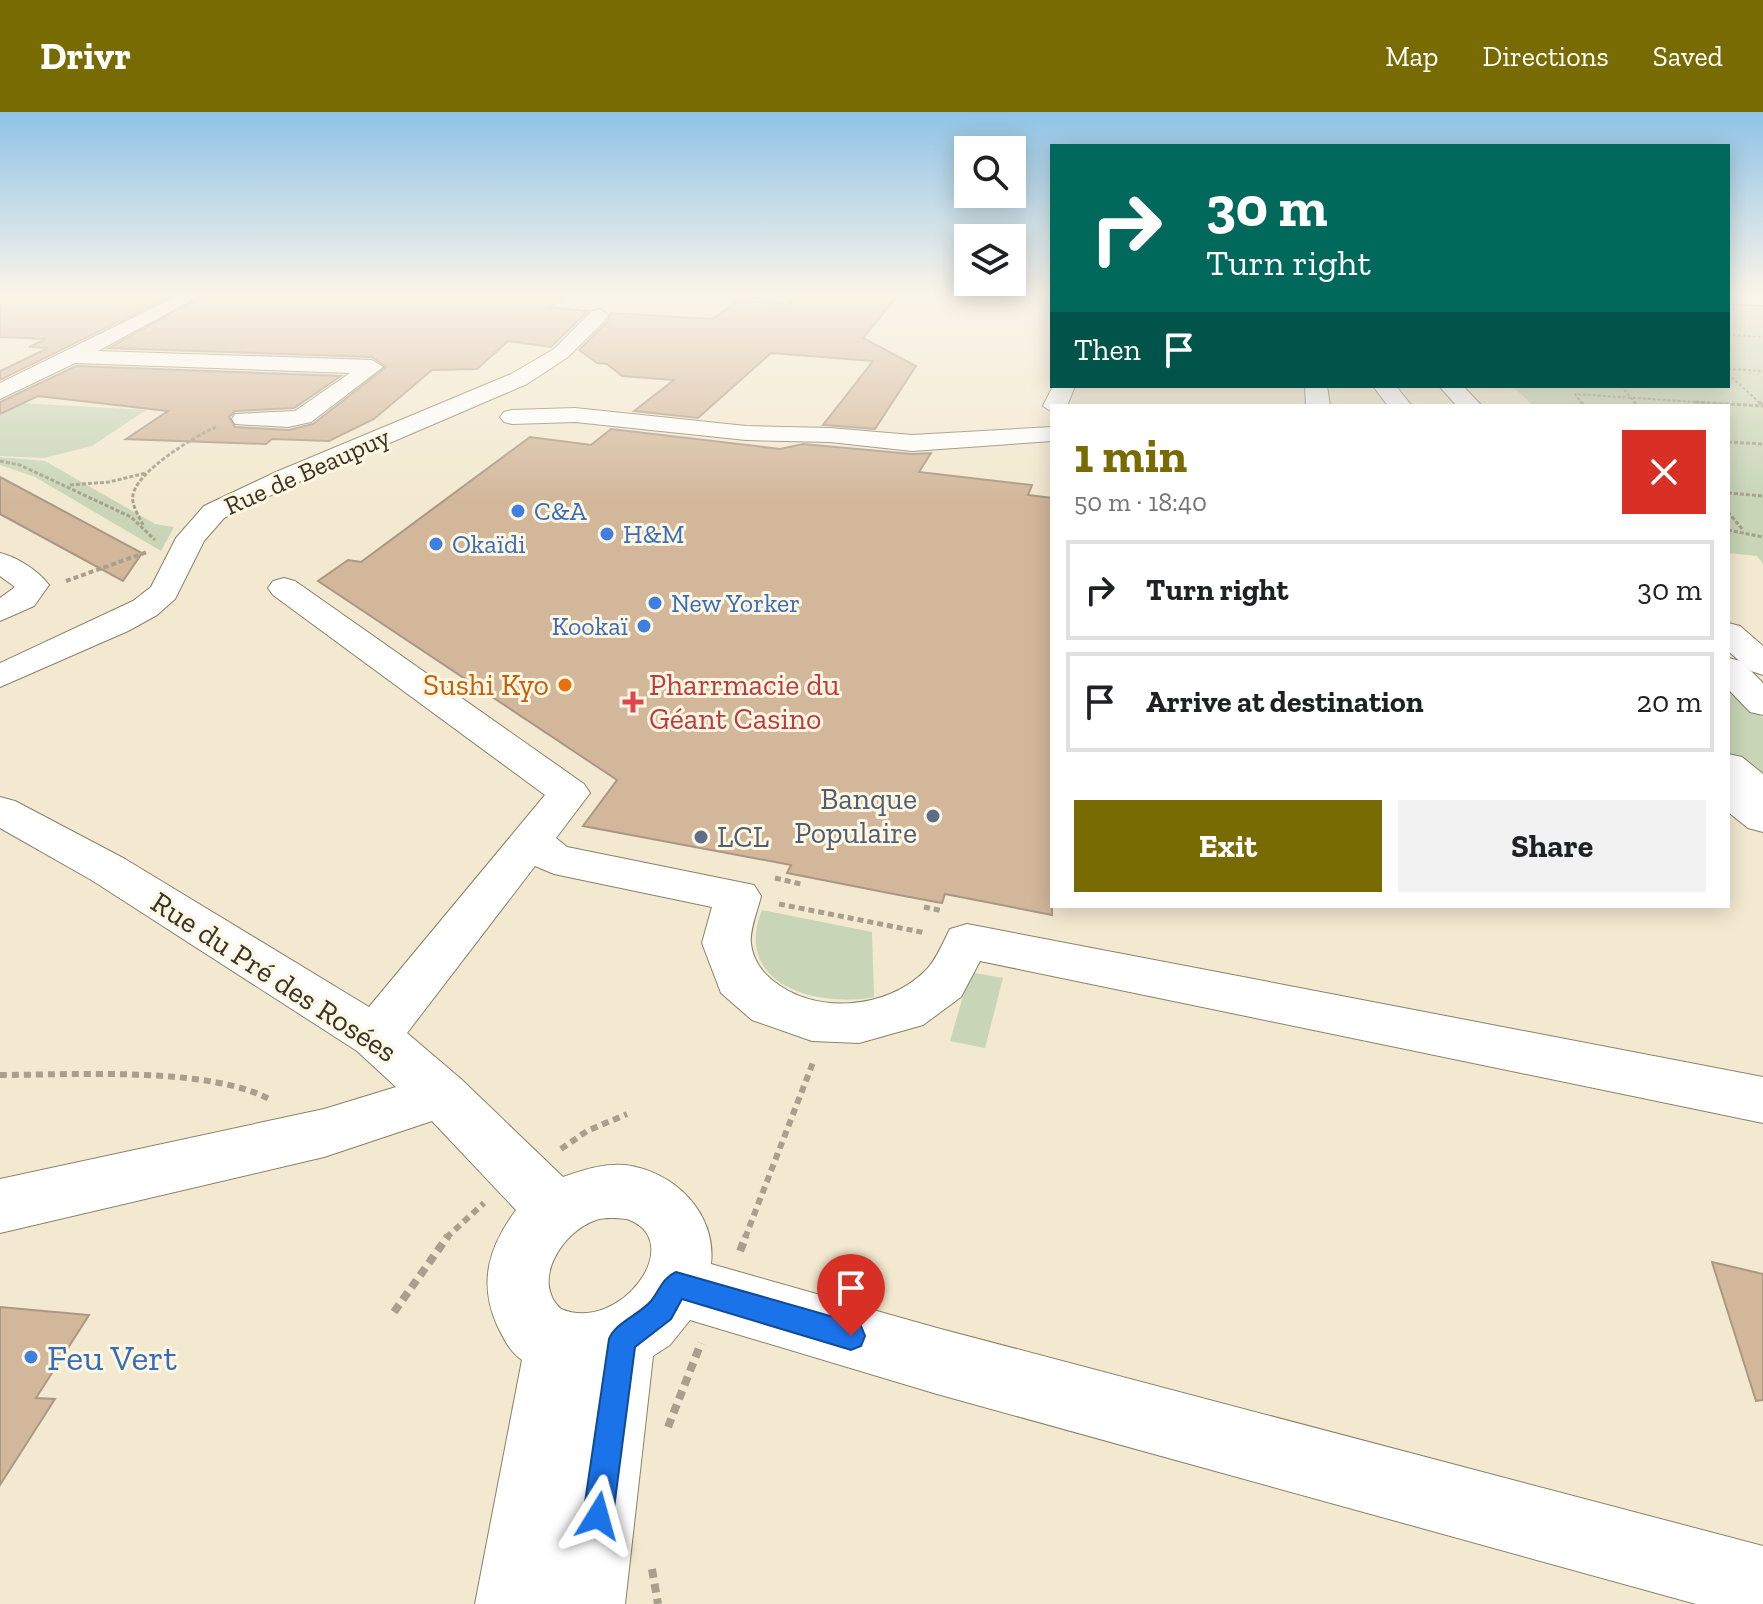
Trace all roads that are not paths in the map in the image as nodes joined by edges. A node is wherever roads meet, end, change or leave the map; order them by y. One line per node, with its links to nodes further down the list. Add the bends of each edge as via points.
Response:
1 (57, 363): 7 (street)
2 (252, 363): 12 (street, via 372,367 303,417)
3 (545, 363): 4 (street, Rue de Beaupuy)
4 (519, 379): 8 (street); 20 (street, Rue de Beaupuy, via 224,506 191,538 164,592 145,608)
5 (1386, 388): 9 (street)
6 (1452, 388): 10 (street)
7 (0, 392)
8 (564, 398): 11 (street); 13 (street, via 746,433 912,443)
9 (1398, 404)
10 (1468, 404)
11 (512, 417)
12 (244, 419)
13 (1049, 426)
14 (0, 562): 16 (street, via 33,585 28,595)
15 (284, 588): 27 (street, via 569,793)
16 (0, 611)
17 (1730, 635): 18 (street)
18 (1763, 664)
19 (1730, 671): 21 (street)
20 (0, 676)
21 (1763, 704)
22 (1730, 768): 24 (street)
23 (1730, 793): 26 (street)
24 (1763, 794)
25 (0, 810): 28 (street, Rue du Pré des Rosées, via 109,870)
26 (1763, 818)
27 (531, 840): 28 (street); 30 (street, via 554,859 738,896 726,933 734,973 765,1005 801,1020 859,1024 912,1008 952,977 967,941)
28 (375, 1036): 29 (street, Rue du Pré des Rosées)
29 (442, 1095): 31 (street, via 289,1142); 32 (street, Rue du Pré des Rosées)
30 (1763, 1100)
31 (0, 1206)
32 (557, 1211): 33 (street, via 595,1193 627,1192 653,1200 674,1221 682,1248); 34 (street, via 525,1247 515,1279 520,1310 535,1330)
33 (676, 1285): 34 (street, via 642,1328); 35 (street, via 937,1361)
34 (590, 1341): 36 (street); 37 (street)
35 (1763, 1584)
36 (514, 1604)
37 (586, 1604)

